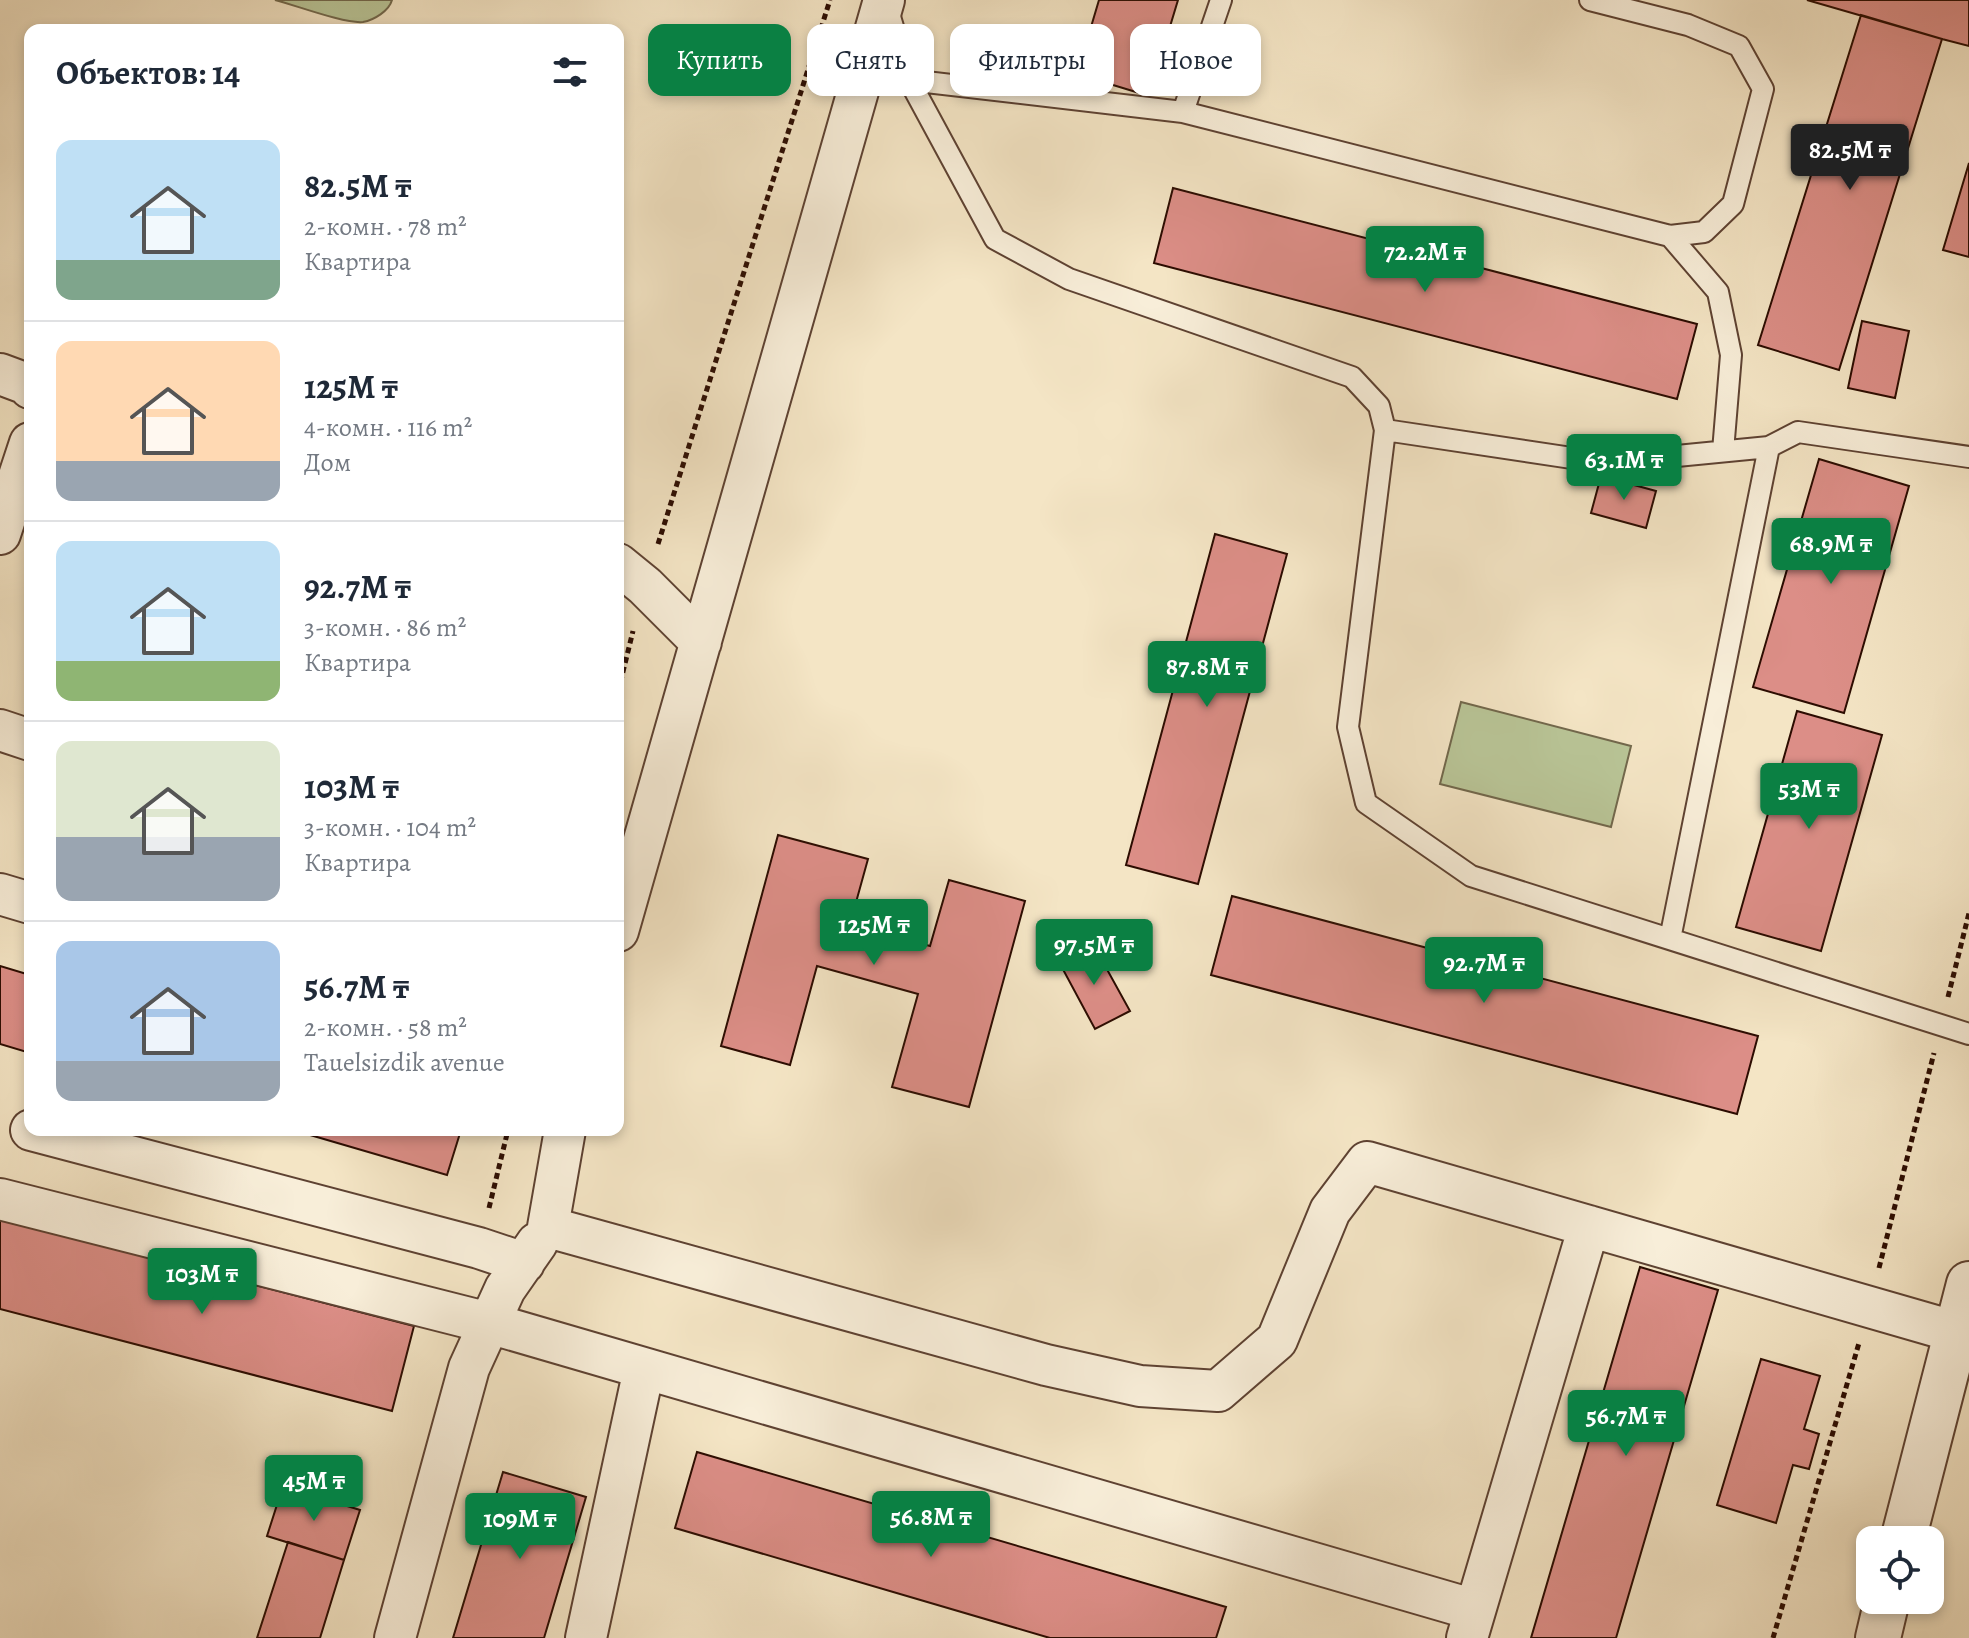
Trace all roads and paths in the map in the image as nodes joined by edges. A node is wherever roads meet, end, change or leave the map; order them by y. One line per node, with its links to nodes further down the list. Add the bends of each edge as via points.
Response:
1 (830, 0): 16 (path)
2 (885, 0): 5 (lane); 18 (street)
3 (1221, 0): 8 (lane)
4 (1590, 0): 9 (lane, via 1688,25 1739,46 1763,89 1733,204 1704,232)
5 (892, 24)
6 (934, 83): 8 (lane)
7 (918, 96): 10 (lane, via 995,239 1069,279 1352,377 1379,406)
8 (1183, 112): 9 (lane)
9 (1670, 236): 12 (lane, via 1718,292 1731,355)
10 (1385, 430): 12 (lane, via 1605,463); 24 (lane, via 1348,727 1366,803 1471,876)
11 (1769, 447): 12 (lane); 13 (lane, via 1798,432); 24 (lane)
12 (1723, 451)
13 (1969, 457)
14 (24, 468): 15 (street)
15 (13, 513)
16 (631, 575): 17 (path); 18 (street)
17 (624, 638)
18 (701, 642): 23 (street)
19 (0, 730): 20 (street)
20 (24, 738)
21 (0, 894): 22 (street)
22 (24, 901)
23 (624, 910)
24 (1670, 939): 25 (lane)
25 (1969, 1034)
26 (0, 1122): 27 (street)
27 (24, 1128)
28 (54, 1136): 34 (street)
29 (507, 1136): 34 (path)
30 (564, 1136): 33 (street)
31 (0, 1199): 37 (street)
32 (1589, 1226): 33 (street, via 1367,1162 1330,1211 1277,1340 1218,1391 1140,1386 1046,1365); 38 (street); 42 (street)
33 (548, 1227): 35 (street)
34 (479, 1248): 35 (street)
35 (524, 1263): 37 (street)
36 (1969, 1284): 38 (street)
37 (489, 1323): 39 (street); 43 (street, via 469,1368)
38 (1956, 1332): 40 (street)
39 (644, 1369): 42 (street); 44 (street)
40 (1907, 1526)
41 (1884, 1614): 45 (street)
42 (1471, 1624)
43 (395, 1638)
44 (586, 1638)
45 (1878, 1638)

